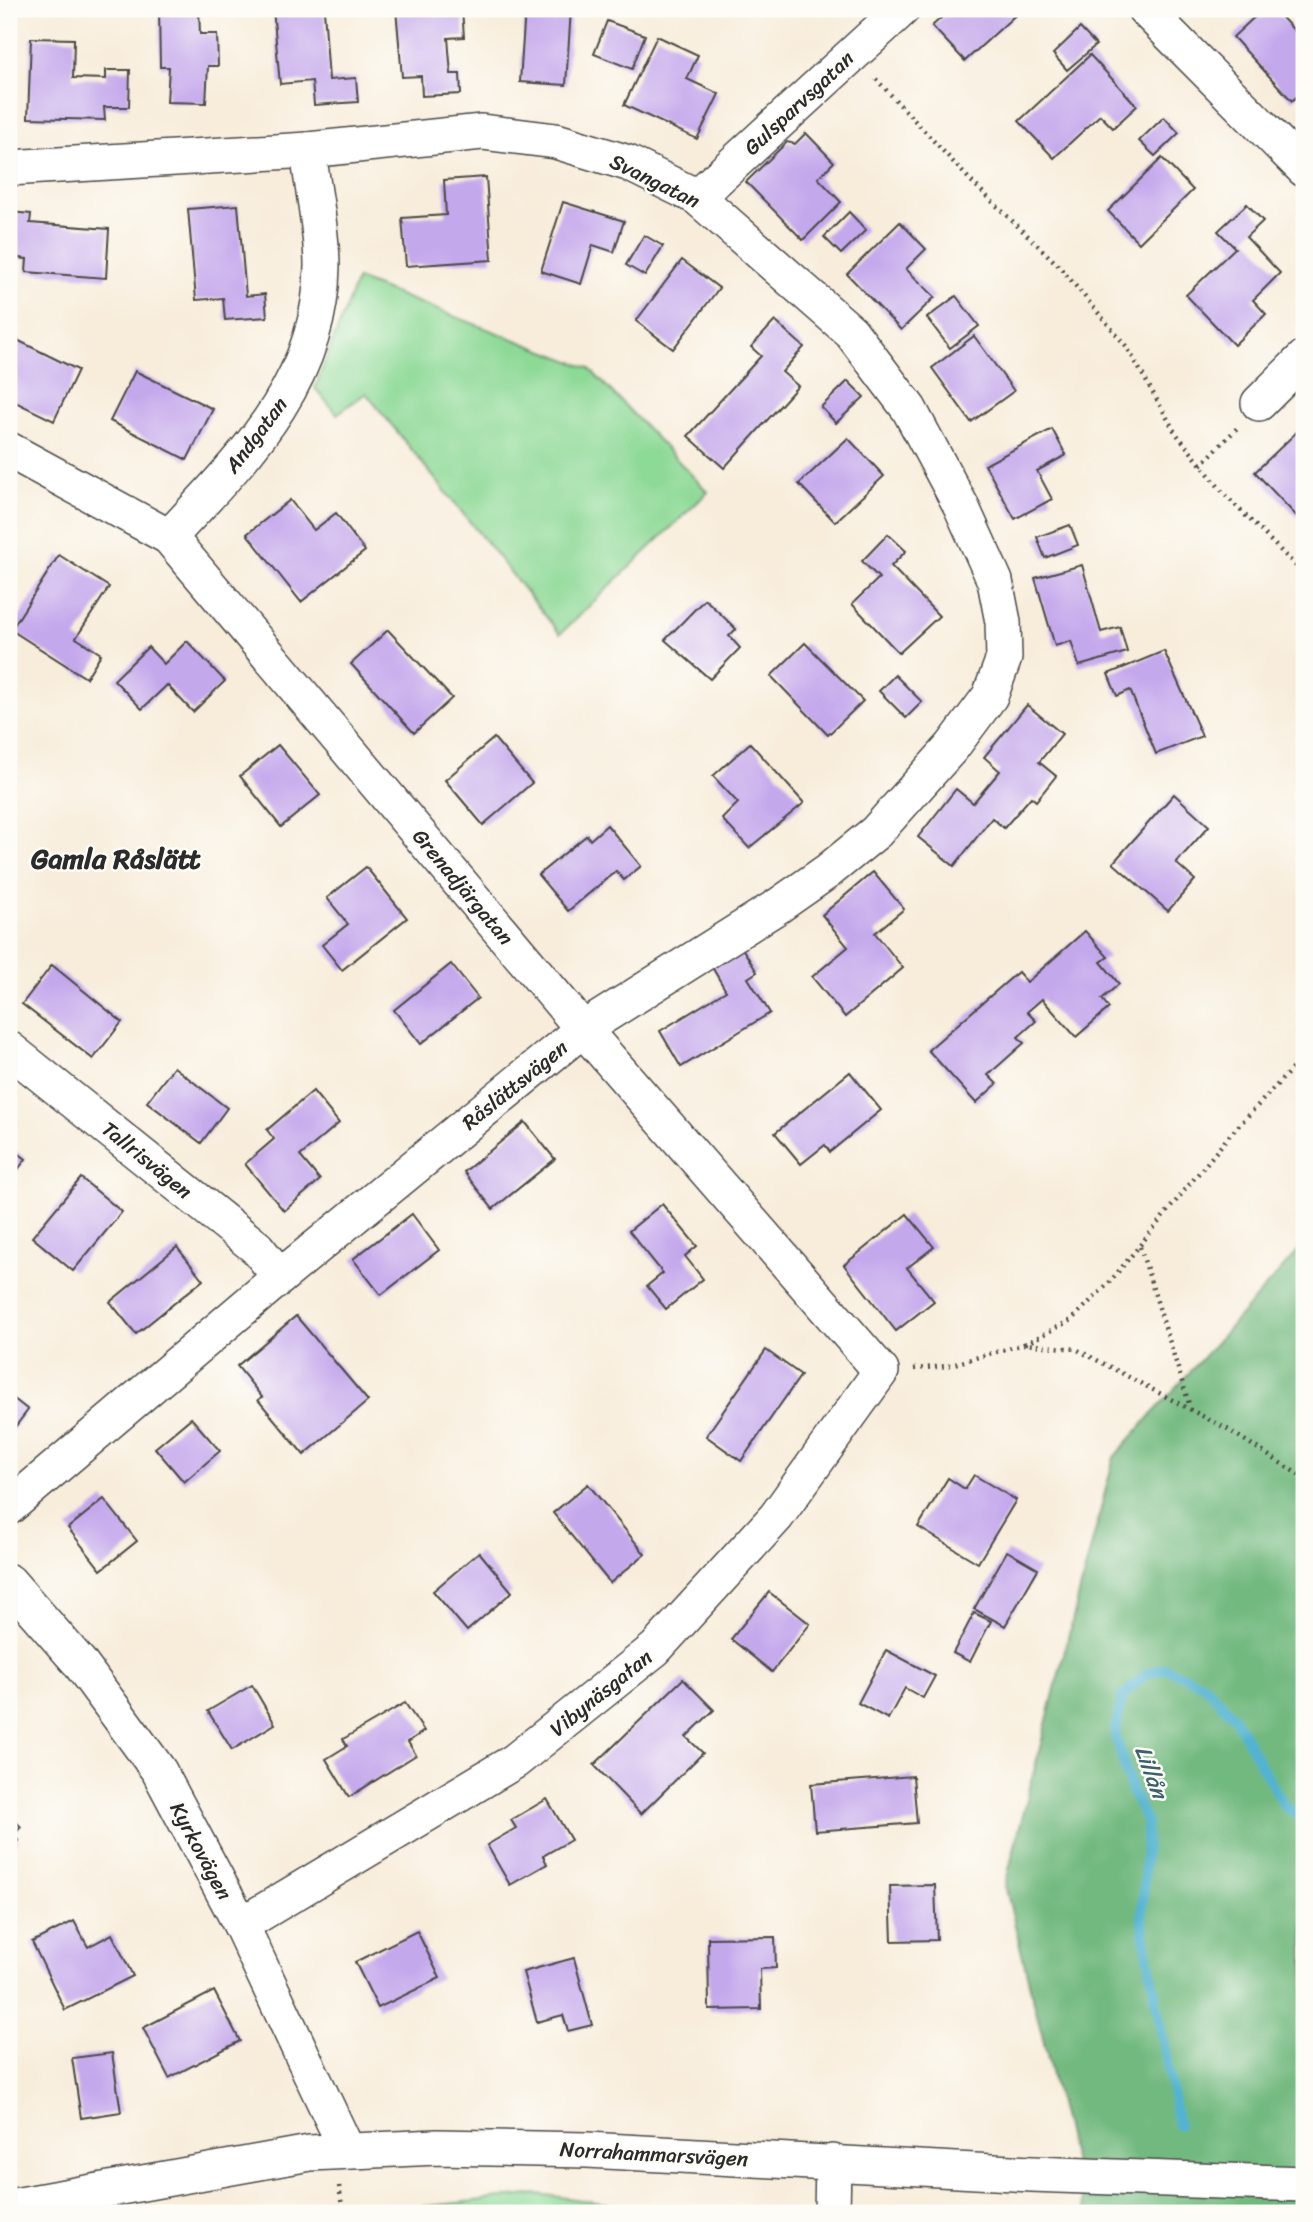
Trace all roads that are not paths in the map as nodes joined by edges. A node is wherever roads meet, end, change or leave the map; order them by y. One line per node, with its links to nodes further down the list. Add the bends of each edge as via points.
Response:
1 (902, 9): 6 (street, Gulsparvsgatan)
2 (1145, 9): 5 (street)
3 (308, 150): 4 (street, Svangatan); 6 (street, Svangatan, via 482,132 556,141 628,163); 10 (street, Andgatan, via 322,266 314,324 300,367 277,414)
4 (9, 168)
5 (1304, 169)
6 (697, 197): 11 (street, Svangatan, via 851,332 909,409 995,581)
7 (1304, 358): 8 (street)
8 (1259, 403)
9 (9, 450): 10 (street, Grenadjärgatan)
10 (169, 537): 12 (street, Grenadjärgatan)
11 (1004, 658): 12 (street, Råslättsvägen, via 990,696 952,747 876,832 778,906)
12 (583, 1029): 14 (street, Råslättsvägen); 15 (street, Grenadjärgatan)
13 (9, 1049): 14 (street, Tallrisvägen, via 257,1248)
14 (280, 1277): 16 (street, Råslättsvägen)
15 (881, 1371): 18 (street, Vibynäsgatan, via 776,1517 655,1650 515,1761)
16 (9, 1507)
17 (9, 1581): 18 (street, Kyrkovägen, via 79,1662 159,1771)
18 (241, 1925): 19 (street, Kyrkovägen)
19 (347, 2150): 20 (street, Norrahammarsvägen, via 498,2147); 22 (street, Norrahammarsvägen, via 186,2173)
20 (833, 2162): 21 (street, Norrahammarsvägen); 23 (street)
21 (1304, 2183)
22 (9, 2207)
23 (832, 2213)

